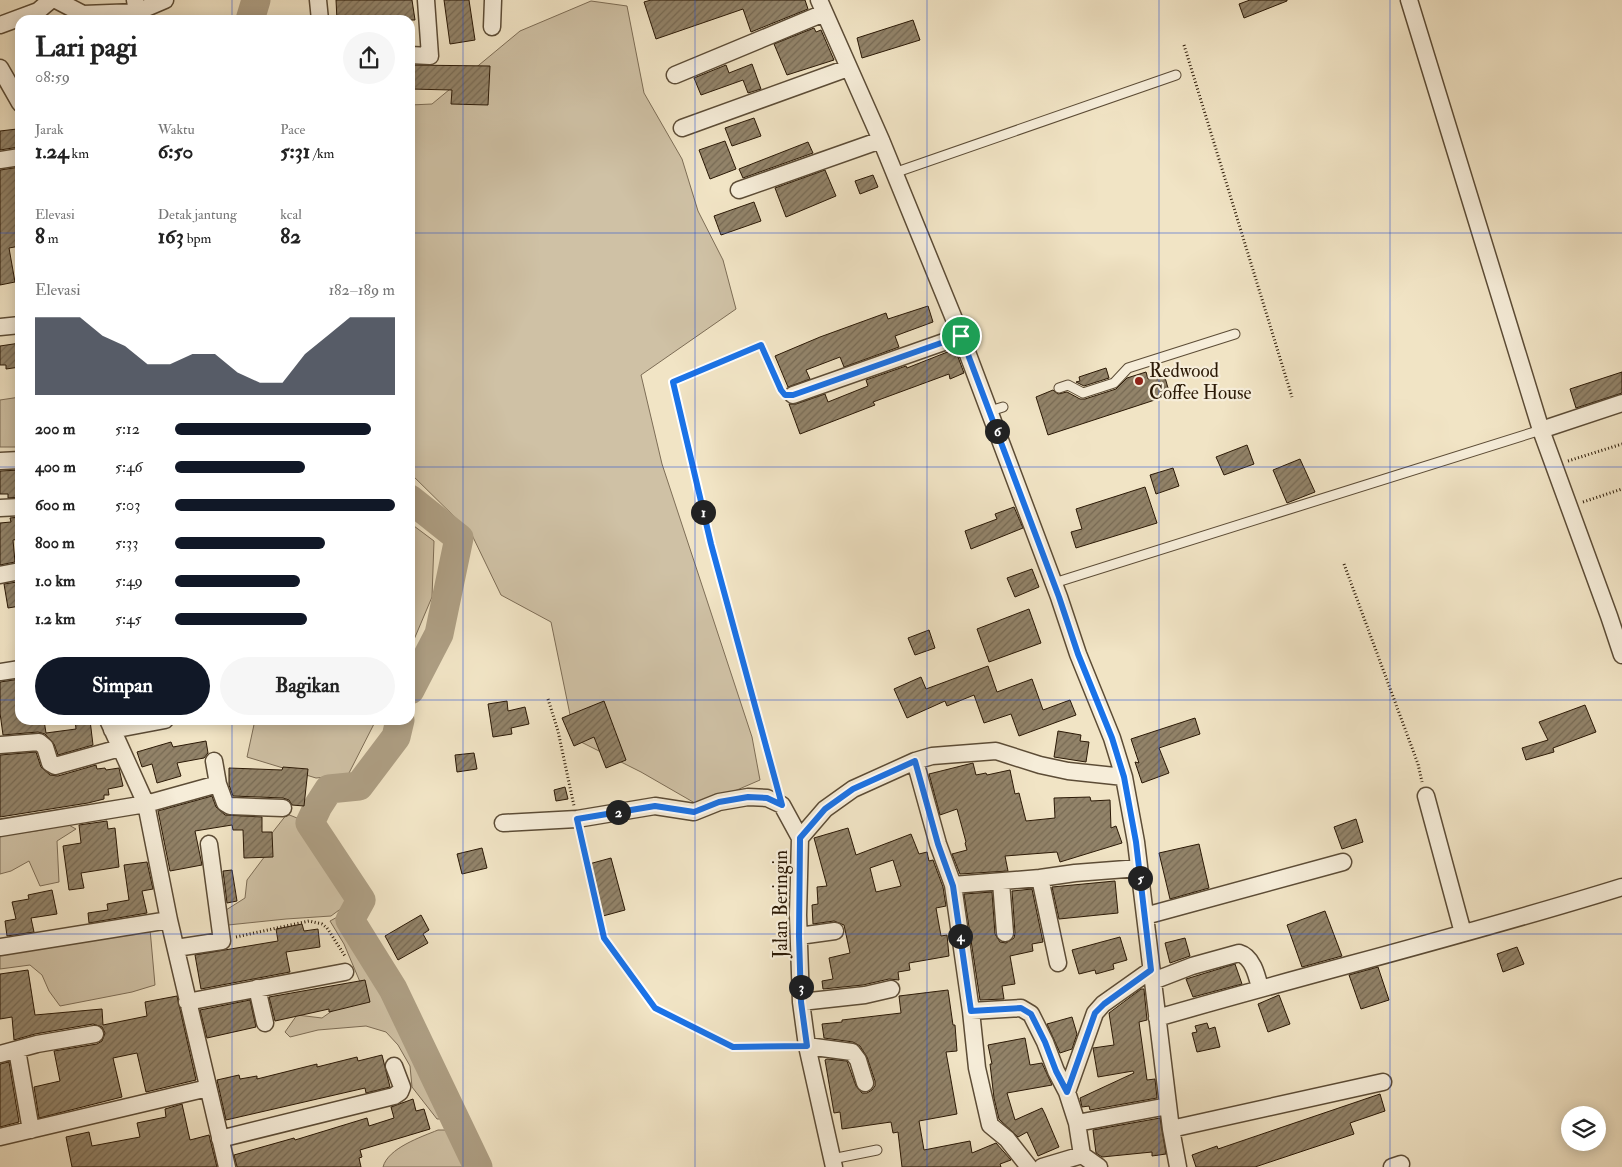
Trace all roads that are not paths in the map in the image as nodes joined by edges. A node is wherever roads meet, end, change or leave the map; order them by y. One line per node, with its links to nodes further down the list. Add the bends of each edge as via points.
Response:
1 (51, 0): 10 (street, via 38,11)
2 (56, 0): 11 (street)
3 (165, 0): 8 (street)
4 (318, 0): 13 (street)
5 (426, 0): 17 (street, via 430,56)
6 (493, 0): 16 (street)
7 (1409, 0): 36 (street)
8 (136, 6): 12 (street)
9 (821, 6): 19 (street); 20 (street)
10 (26, 15)
11 (82, 15)
12 (94, 15)
13 (320, 15)
14 (15, 19): 15 (street)
15 (0, 24)
16 (492, 27)
17 (415, 55)
18 (0, 68): 22 (street)
19 (848, 68): 23 (street); 24 (street)
20 (675, 75)
21 (1176, 75): 27 (lane)
22 (15, 94)
23 (682, 128)
24 (881, 140): 27 (street); 28 (street)
25 (15, 157): 26 (street)
26 (0, 160)
27 (894, 173): 32 (street)
28 (739, 190)
29 (15, 326): 30 (street)
30 (0, 327)
31 (1235, 334): 33 (lane, via 1128,368 1114,383 1083,393 1068,385)
32 (961, 336): 34 (street); 43 (street, via 996,409)
33 (1059, 388)
34 (793, 395)
35 (1622, 403): 36 (street)
36 (1534, 433): 43 (lane); 44 (street, via 1553,466)
37 (15, 460): 38 (street)
38 (0, 461)
39 (15, 507): 40 (street)
40 (0, 508)
41 (15, 572): 42 (street)
42 (0, 574)
43 (1054, 583): 52 (street)
44 (1622, 655)
45 (15, 669): 46 (street)
46 (0, 672)
47 (110, 725): 49 (street)
48 (0, 745): 49 (street, via 39,742 45,747 52,766)
49 (120, 748): 55 (street)
50 (214, 761): 53 (street)
51 (915, 761): 52 (street, Jalan Beringin, via 932,756 996,751 1068,771); 59 (street, Jalan Beringin, via 853,789 825,809); 65 (street)
52 (1124, 777): 62 (street)
53 (218, 784): 55 (street); 56 (street, via 230,806)
54 (1426, 796): 71 (street)
55 (146, 804): 58 (street); 68 (street)
56 (283, 808)
57 (503, 823): 59 (street, via 577,819 655,806 694,812 719,802 748,797 767,798 782,805)
58 (0, 828)
59 (800, 838): 72 (street, Jalan Beringin)
60 (209, 844): 74 (street, via 222,941)
61 (1343, 862): 67 (street)
62 (1139, 868): 63 (street); 67 (street)
63 (1040, 878): 64 (street); 75 (street)
64 (1001, 882): 65 (street); 70 (street)
65 (953, 886): 83 (street)
66 (1622, 887): 71 (street)
67 (1145, 916): 77 (street)
68 (169, 920): 73 (street); 74 (street)
69 (834, 931): 72 (street)
70 (1005, 933)
71 (1463, 933): 79 (street)
72 (799, 936): 82 (street, Jalan Beringin)
73 (0, 947)
74 (176, 948): 81 (street)
75 (1058, 962)
76 (345, 972): 78 (street)
77 (1152, 975): 79 (street, via 1239,953 1247,957); 84 (street); 94 (street, via 1095,1013)
78 (256, 988): 81 (street); 85 (street)
79 (1260, 988): 84 (street)
80 (890, 989): 82 (street)
81 (187, 1002): 93 (street)
82 (801, 1002): 87 (street, Jalan Beringin)
83 (971, 1011): 94 (street, via 1021,1008 1031,1014); 105 (street, via 990,1125 1007,1139)
84 (1157, 1018): 95 (street)
85 (265, 1023)
86 (95, 1034): 88 (street)
87 (807, 1046): 92 (street, via 852,1052); 103 (street, Jalan Beringin)
88 (17, 1050): 89 (street); 98 (street)
89 (0, 1054)
90 (394, 1066): 100 (street, via 402,1087 394,1096)
91 (1383, 1082): 97 (street)
92 (865, 1083)
93 (208, 1088): 98 (street); 100 (street)
94 (1067, 1092): 96 (street)
95 (1168, 1106): 96 (street); 97 (street)
96 (1077, 1124): 102 (street)
97 (1171, 1129): 108 (street)
98 (31, 1130): 99 (street)
99 (0, 1138)
100 (220, 1138): 104 (street)
101 (877, 1150): 103 (lane)
102 (1082, 1155): 106 (street); 107 (street)
103 (833, 1163)
104 (227, 1167)
105 (1029, 1167)
106 (1042, 1167)
107 (1099, 1167)
108 (1178, 1167)

